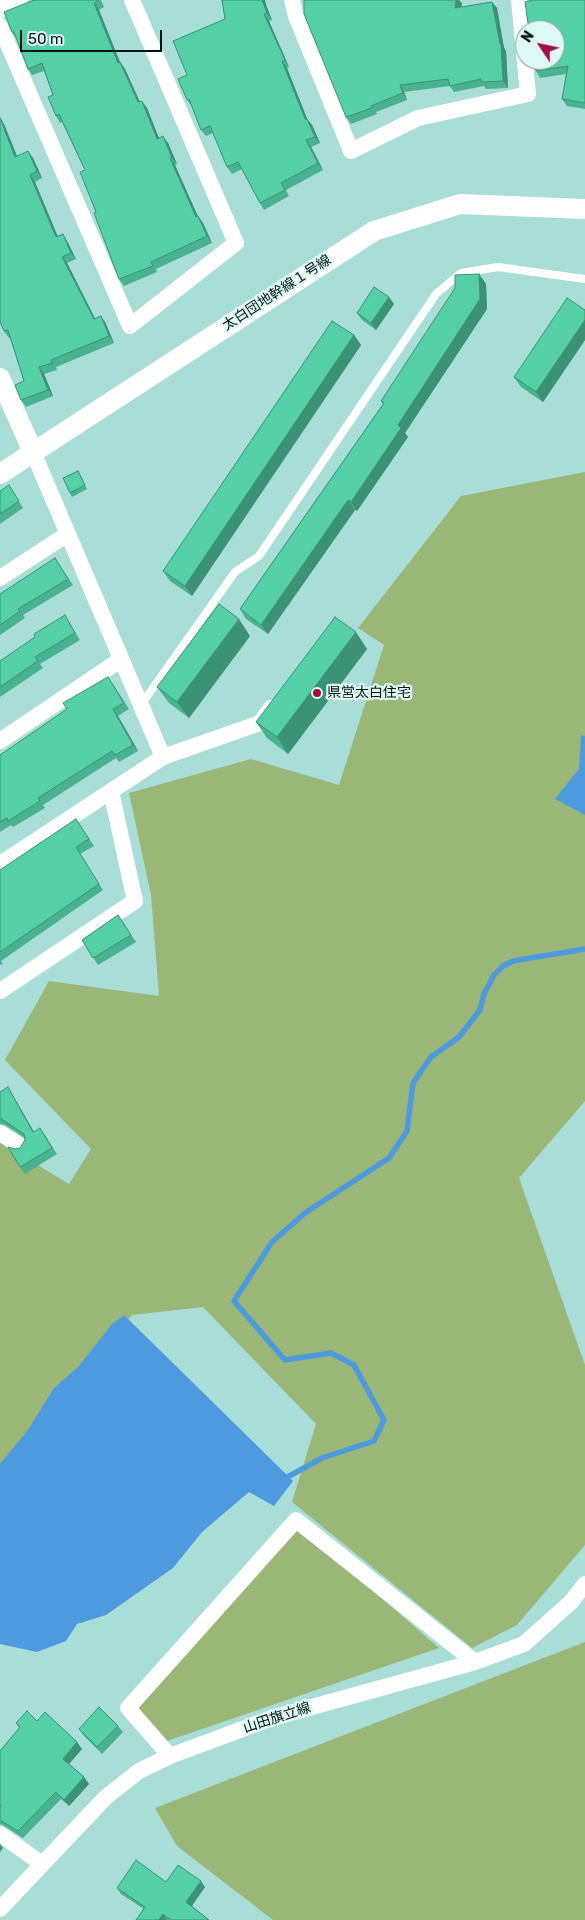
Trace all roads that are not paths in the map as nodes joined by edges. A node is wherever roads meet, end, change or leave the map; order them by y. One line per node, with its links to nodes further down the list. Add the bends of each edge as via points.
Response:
1 (18, 0): 5 (street)
2 (132, 0): 6 (street, via 236,243 130,326)
3 (292, 0): 4 (street, via 351,150 418,118 528,94)
4 (519, 0)
5 (0, 8)
6 (0, 26)
7 (585, 209): 10 (street, 太白団地幹線１号線, via 460,204 374,231)
8 (585, 279): 16 (lane, via 498,267 462,273 436,294 259,556 235,572)
9 (0, 378): 10 (street)
10 (33, 452): 11 (street, 太白団地幹線１号線); 12 (street)
11 (0, 474)
12 (66, 535): 13 (street); 14 (street)
13 (0, 578)
14 (120, 660): 16 (street); 17 (street)
15 (278, 699): 18 (street, via 260,722)
16 (140, 706): 18 (street)
17 (0, 741)
18 (163, 758): 19 (street)
19 (111, 790): 20 (street); 21 (street, via 135,901)
20 (0, 864)
21 (0, 991)
22 (0, 1133): 23 (street)
23 (20, 1146)
24 (585, 1584): 25 (street, 山田旗立線, via 524,1644)
25 (476, 1662): 26 (street, 山田旗立線, via 272,1718); 26 (street, via 296,1520 128,1708)
26 (170, 1756): 28 (street, 山田旗立線, via 140,1771 106,1797)
27 (0, 1834): 28 (street)
28 (42, 1864): 29 (street, 山田旗立線)
29 (0, 1909)

